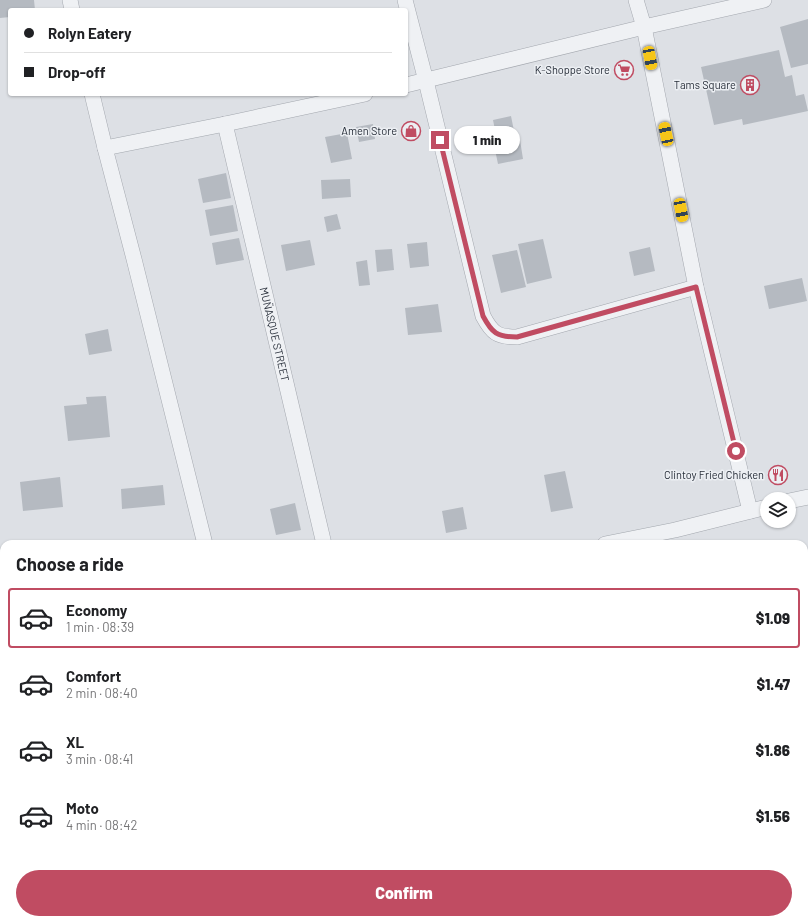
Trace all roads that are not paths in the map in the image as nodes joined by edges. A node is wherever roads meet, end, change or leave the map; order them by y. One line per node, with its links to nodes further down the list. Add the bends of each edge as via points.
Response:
1 (636, 0): 4 (street)
2 (764, 0): 4 (street)
3 (408, 12): 5 (street)
4 (644, 27): 5 (street); 11 (street)
5 (426, 81): 6 (street); 11 (street, via 483,316 488,326 497,334 517,337)
6 (408, 85)
7 (92, 96): 10 (street)
8 (356, 96): 9 (street)
9 (225, 124): 10 (street); 17 (street, MUÑASQUE STREET)
10 (105, 148): 16 (street)
11 (696, 287): 15 (street)
12 (808, 497): 13 (street)
13 (796, 500)
14 (760, 509): 15 (street)
15 (750, 511): 18 (street)
16 (203, 540)
17 (323, 540)
18 (626, 540)

